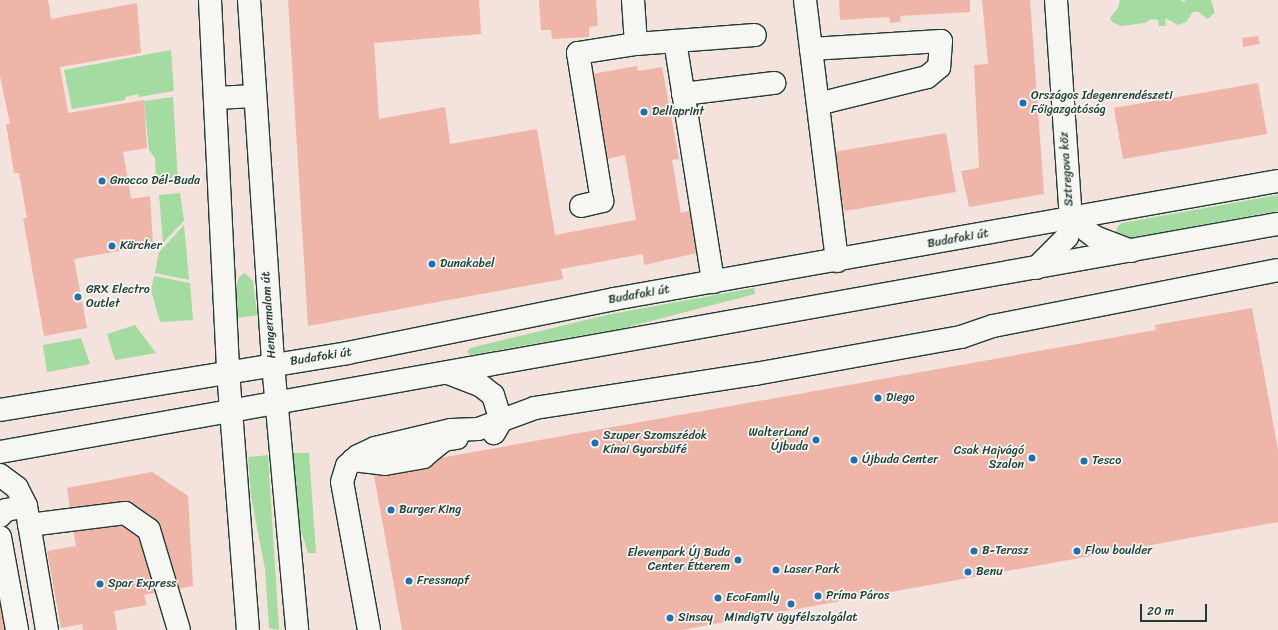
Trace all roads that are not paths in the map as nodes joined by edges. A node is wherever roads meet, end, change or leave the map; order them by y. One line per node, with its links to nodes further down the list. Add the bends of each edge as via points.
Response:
1 (210, 0): 13 (main road)
2 (250, 0): 12 (main road, Hengermalom út)
3 (634, 0): 8 (main road)
4 (805, 0): 9 (main road)
5 (1056, 0): 17 (main road, Sztregova köz)
6 (755, 34): 7 (main road)
7 (675, 41): 8 (main road); 11 (main road)
8 (636, 44): 16 (main road, via 578,53 602,202)
9 (811, 49): 14 (main road); 14 (main road, via 941,41 939,67 927,76)
10 (774, 83): 11 (main road)
11 (683, 94): 25 (main road)
12 (255, 96): 13 (main road); 26 (main road, Hengermalom út)
13 (215, 98): 27 (main road)
14 (818, 104): 22 (main road)
15 (1278, 181): 17 (main road, Budafoki út)
16 (581, 206)
17 (1071, 218): 21 (main road, via 1095,237); 22 (main road, Budafoki út); 23 (main road, Sztregova köz, via 1067,237)
18 (1278, 224): 19 (main road)
19 (1255, 228): 20 (main road); 21 (main road)
20 (1278, 232)
21 (1132, 251): 23 (main road)
22 (837, 261): 25 (main road, Budafoki út)
23 (1036, 268): 28 (main road)
24 (1278, 270): 32 (main road, via 993,326 961,337 755,374 535,408)
25 (713, 282): 26 (main road, Budafoki út, via 347,353)
26 (273, 364): 27 (main road, Budafoki út); 29 (main road, Hengermalom út)
27 (228, 371): 30 (main road, Budafoki út); 31 (main road)
28 (448, 373): 29 (main road); 32 (main road, via 486,389 498,405)
29 (277, 402): 31 (main road); 42 (main road, Hengermalom út)
30 (0, 410)
31 (231, 411): 33 (main road); 41 (main road)
32 (501, 422): 43 (main road, via 478,429 451,430 375,448 347,466 342,482 344,498)
33 (0, 452)
34 (0, 475): 36 (main road, via 17,488)
35 (0, 516): 36 (main road, via 6,510)
36 (28, 516): 39 (main road); 40 (main road, via 125,512 149,530)
37 (0, 537): 38 (main road)
38 (17, 630)
39 (47, 630)
40 (179, 630)
41 (248, 630)
42 (297, 630)
43 (369, 630)

